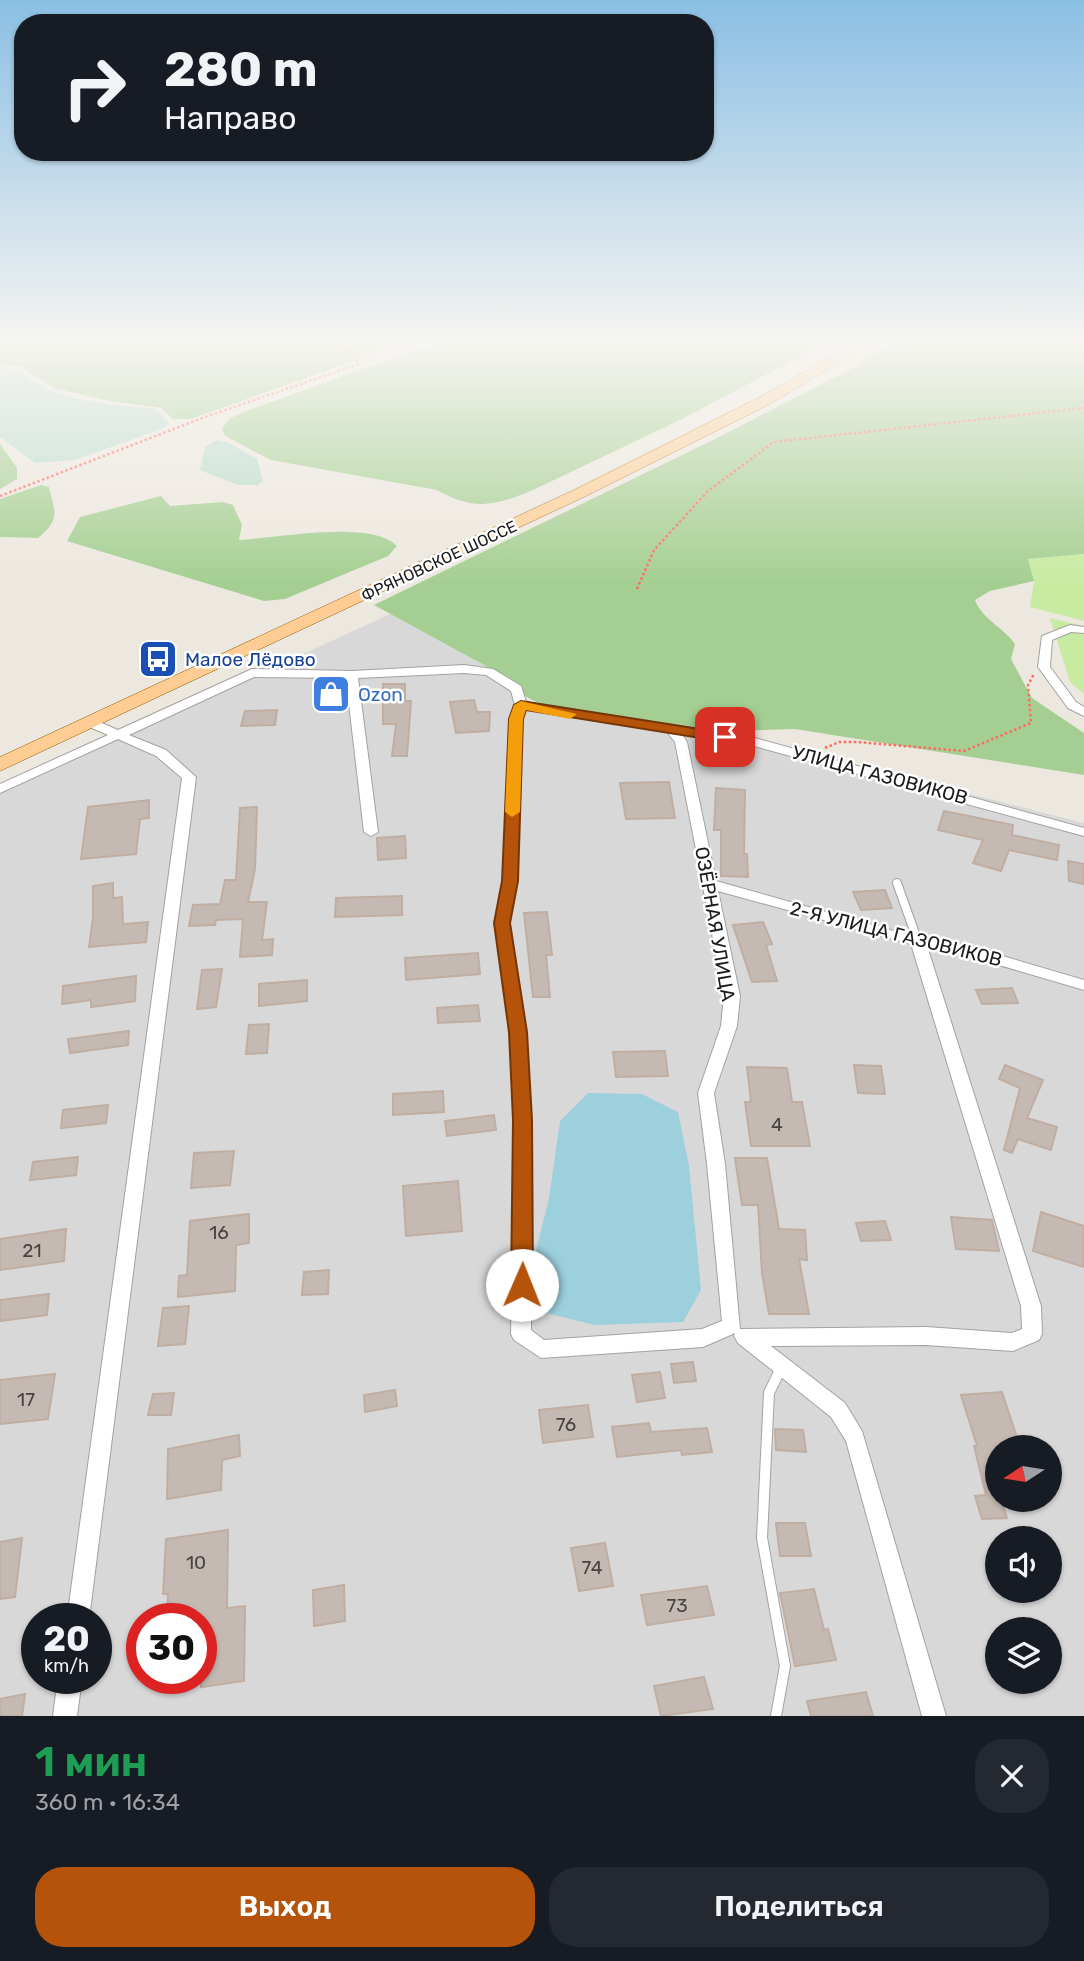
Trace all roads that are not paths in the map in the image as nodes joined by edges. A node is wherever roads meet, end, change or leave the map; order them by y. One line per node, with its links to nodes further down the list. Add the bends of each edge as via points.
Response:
1 (702, 421): 10 (main road, ФРЯНОВСКОЕ ШОССЕ, via 507,517)
2 (726, 421): 7 (main road, ФРЯНОВСКОЕ ШОССЕ, via 522,522)
3 (1084, 629): 6 (street, via 1070,628 1046,638 1044,667 1072,705)
4 (352, 675): 5 (street, via 464,669 489,672 517,689); 9 (street, via 252,673); 13 (street)
5 (521, 705): 8 (street, УЛИЦА ГАЗОВИКОВ); 19 (street, via 516,719 510,881 502,923 518,1032 523,1120 521,1334 541,1349)
6 (1084, 712)
7 (91, 723): 9 (street); 11 (main road, ФРЯНОВСКОЕ ШОССЕ)
8 (673, 731): 14 (street, УЛИЦА ГАЗОВИКОВ, via 751,741); 15 (street, ОЗЁРНАЯ УЛИЦА, via 681,742)
9 (117, 734): 12 (street); 21 (street, via 162,753 189,777)
10 (0, 749)
11 (0, 765)
12 (0, 789)
13 (371, 832)
14 (1084, 832)
15 (707, 883): 17 (street, 2-Я УЛИЦА ГАЗОВИКОВ); 19 (street, ОЗЁРНАЯ УЛИЦА, via 732,996 729,1026 706,1093)
16 (897, 883): 17 (lane)
17 (917, 939): 18 (street, 2-Я УЛИЦА ГАЗОВИКОВ); 19 (street, via 1031,1307 1032,1334 1013,1342)
18 (1084, 985)
19 (739, 1332): 20 (street)
20 (783, 1364): 24 (lane, via 769,1393 762,1538 785,1666); 25 (street, via 838,1410 855,1438)
21 (80, 1603)
22 (68, 1694): 23 (street)
23 (65, 1716)
24 (776, 1716)
25 (934, 1716)

